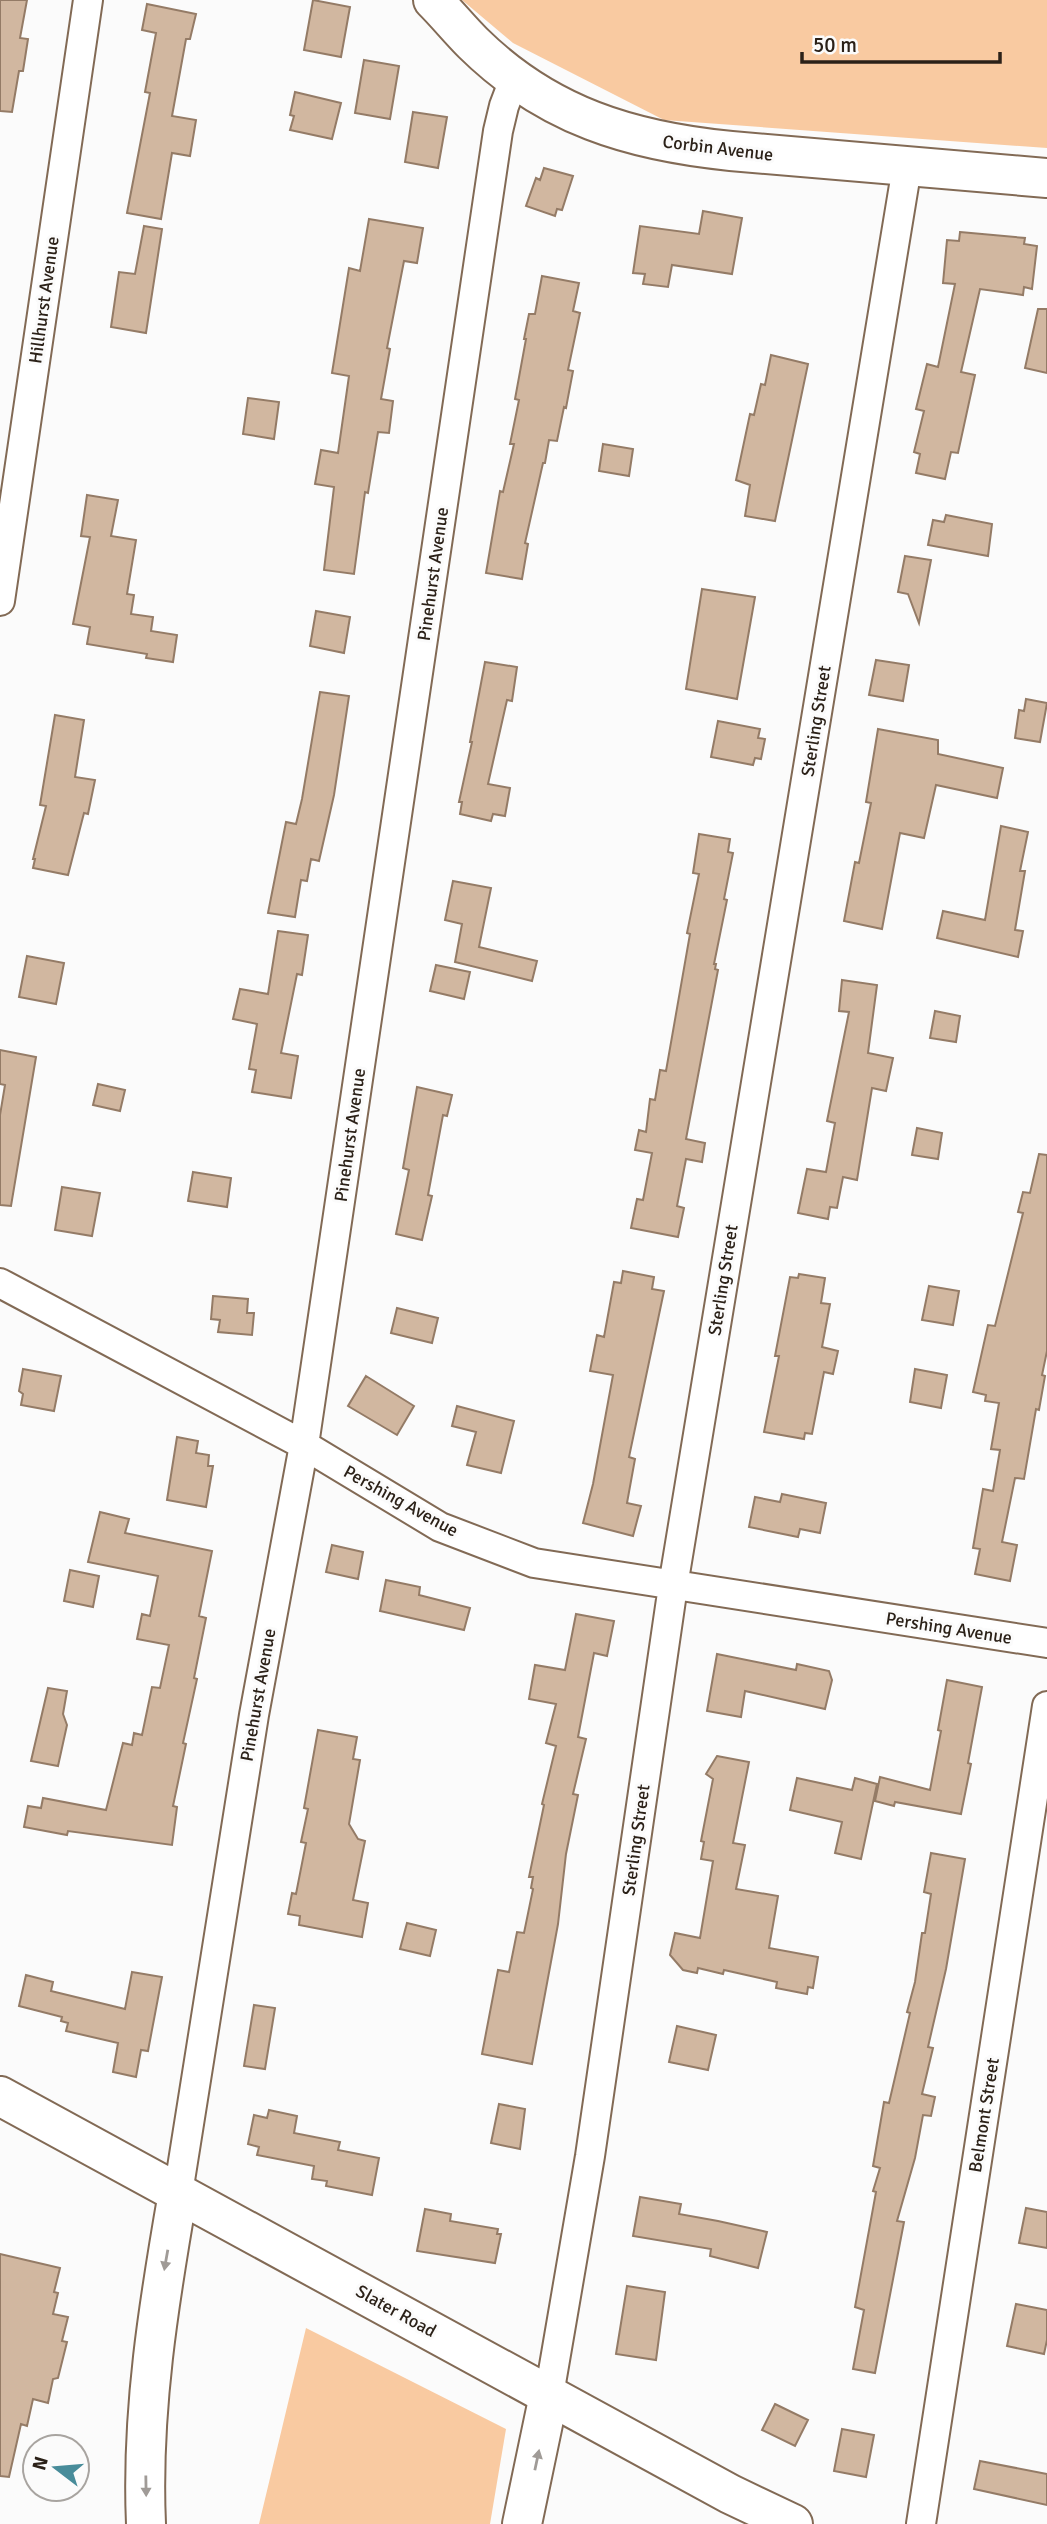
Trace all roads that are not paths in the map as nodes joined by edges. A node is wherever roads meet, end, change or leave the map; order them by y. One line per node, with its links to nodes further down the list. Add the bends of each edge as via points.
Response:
1 (89, 0): 6 (street, Hillhurst Avenue)
2 (433, 0): 3 (main road, Corbin Avenue, via 474,44)
3 (516, 77): 4 (main road, Corbin Avenue, via 573,113 639,138 679,146); 8 (street, Pinehurst Avenue, via 498,131)
4 (907, 167): 5 (main road, Corbin Avenue); 9 (street, Sterling Street)
5 (1047, 178)
6 (0, 601)
7 (0, 1283): 8 (street, Pershing Avenue)
8 (304, 1445): 9 (street, Pershing Avenue, via 440,1527 534,1563); 13 (street, Pinehurst Avenue, via 254,1715)
9 (673, 1586): 10 (street, Pershing Avenue); 14 (street, Sterling Street, via 592,2143)
10 (1047, 1643)
11 (1047, 1706): 18 (street, Belmont Street)
12 (0, 2096): 13 (main road, Slater Road)
13 (178, 2193): 14 (main road, Slater Road); 15 (main road, one-way to 15, via 151,2373)
14 (549, 2395): 16 (main road, one-way to 14); 17 (main road, Slater Road)
15 (146, 2524)
16 (522, 2524)
17 (793, 2524)
18 (921, 2524)

